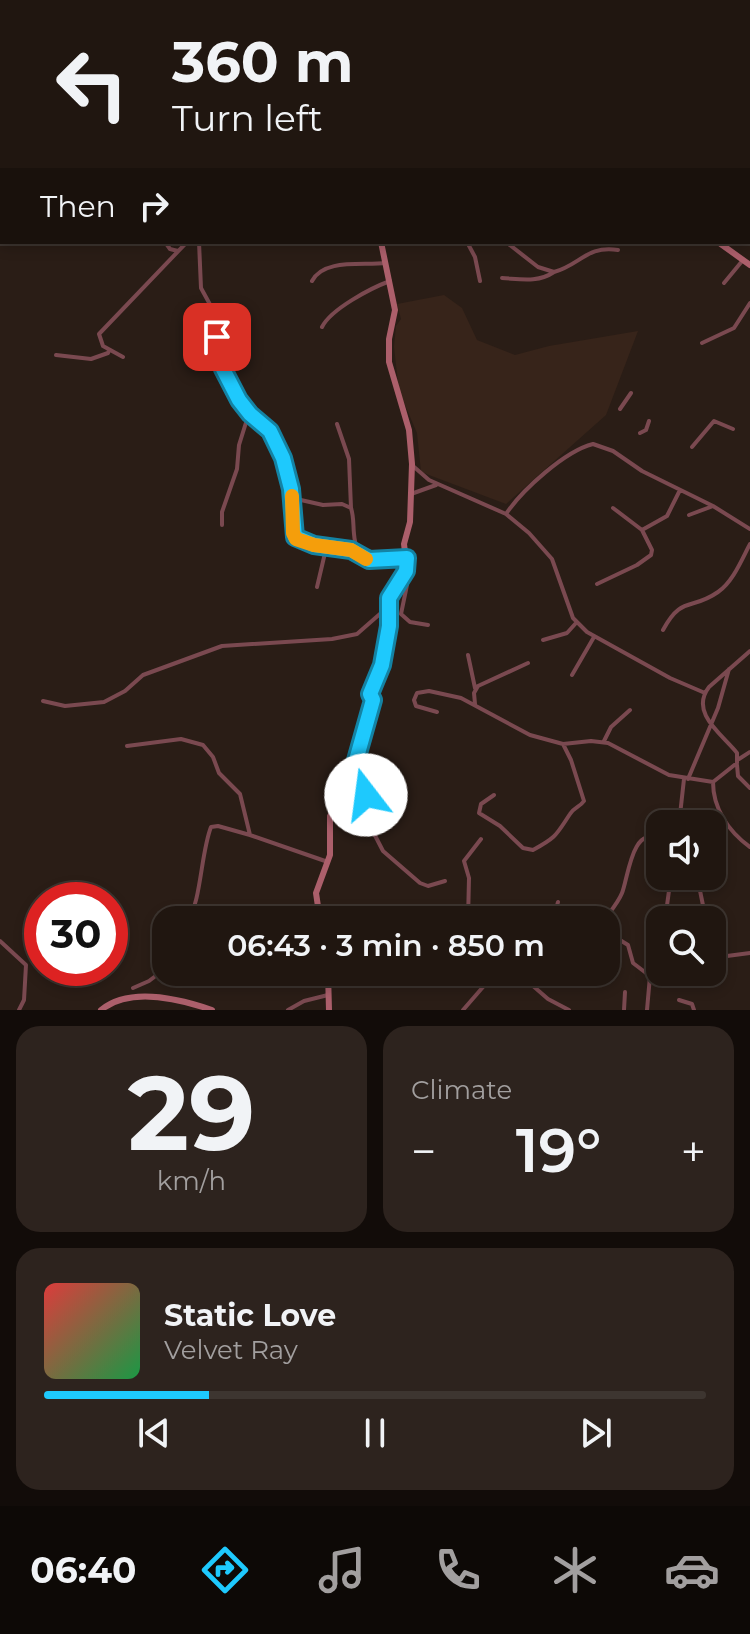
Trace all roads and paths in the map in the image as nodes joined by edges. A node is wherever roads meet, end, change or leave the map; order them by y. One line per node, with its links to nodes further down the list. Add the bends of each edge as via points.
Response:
1 (166, 244): 9 (street)
2 (185, 244): 9 (street)
3 (199, 244): 27 (street, via 201,288 219,321 223,369)
4 (381, 244): 11 (street)
5 (468, 244): 17 (street)
6 (509, 244): 13 (street, via 538,267)
7 (721, 244): 10 (street)
8 (618, 250): 13 (street, via 601,248)
9 (178, 251): 22 (street, via 101,331 100,342)
10 (743, 260): 12 (street); 18 (street)
11 (386, 263): 15 (street, via 330,266); 16 (street)
12 (750, 265)
13 (554, 272): 14 (street, via 532,280)
14 (502, 278)
15 (312, 281)
16 (390, 281): 20 (street, via 367,290); 33 (street, via 395,315 389,362 409,430)
17 (480, 281)
18 (724, 283)
19 (750, 303): 21 (street, via 734,328)
20 (322, 327)
21 (702, 343)
22 (109, 350): 23 (street, via 91,359); 24 (street)
23 (56, 355)
24 (123, 357)
25 (631, 393): 26 (street)
26 (620, 409)
27 (249, 413): 37 (street, via 273,437); 43 (street)
28 (649, 421): 31 (street)
29 (337, 424): 39 (street, via 349,459)
30 (733, 429): 32 (street, via 714,421)
31 (640, 433)
32 (692, 447)
33 (412, 464): 34 (street); 36 (street)
34 (438, 484): 36 (street); 41 (street)
35 (680, 490): 38 (street); 41 (street, via 613,451 590,444 534,481); 45 (street, via 667,516)
36 (410, 495): 49 (street)
37 (292, 498): 39 (street); 47 (street, via 295,537)
38 (713, 506): 42 (street); 44 (street)
39 (351, 508): 48 (street)
40 (613, 508): 45 (street)
41 (506, 514): 54 (street, via 550,555)
42 (689, 515)
43 (222, 525)
44 (750, 529)
45 (642, 530): 51 (street, via 651,555)
46 (750, 544): 56 (street, via 721,590 678,608)
47 (314, 545): 48 (street); 52 (street, via 325,556)
48 (357, 552): 49 (street, via 369,560)
49 (407, 558): 50 (street)
50 (406, 571): 53 (street); 55 (street, via 401,614 410,622)
51 (597, 584)
52 (317, 587)
53 (389, 606): 66 (street, via 357,634 222,646 143,675 104,702 65,706); 76 (street, via 382,665)
54 (576, 623): 57 (street); 58 (street, via 567,633)
55 (428, 625)
56 (663, 630)
57 (594, 637): 63 (street); 65 (street)
58 (543, 640)
59 (750, 651): 62 (street)
60 (468, 655): 64 (street)
61 (528, 663): 64 (street)
62 (729, 669): 65 (street); 70 (street)
63 (572, 675)
64 (475, 689): 67 (street)
65 (705, 693): 70 (street, via 703,712)
66 (43, 701)
67 (475, 704): 69 (street, via 445,693 417,693 416,706); 72 (street, via 530,735)
68 (630, 710): 71 (street)
69 (437, 712)
70 (710, 723): 75 (street); 77 (street)
71 (603, 742): 72 (street); 77 (street, via 669,775)
72 (563, 744): 80 (street, via 584,801 556,837 533,850 523,848 479,813 481,804)
73 (127, 746): 82 (street, via 181,739 203,745 219,773 240,794)
74 (750, 752): 75 (street)
75 (738, 761): 78 (street); 79 (street, via 738,776)
76 (353, 771): 86 (street, via 346,795 330,816); 87 (street, via 366,792 367,820 383,851 423,884)
77 (686, 778): 78 (street); 81 (street)
78 (713, 782): 85 (street, via 729,830)
79 (750, 788)
80 (494, 795)
81 (681, 810)
82 (250, 835): 86 (street); 89 (street, via 211,827)
83 (481, 839): 91 (street, via 464,863)
84 (646, 839): 93 (street, via 634,850)
85 (750, 847)
86 (328, 863): 90 (street, via 316,893)
87 (445, 881)
88 (558, 902): 92 (street)
89 (194, 906)
90 (318, 906)
91 (468, 906)
92 (557, 906)
93 (614, 906)
94 (620, 939): 98 (street, via 628,945 633,963)
95 (0, 941): 108 (street, via 26,965)
96 (750, 953): 97 (street)
97 (726, 955)
98 (646, 973)
99 (152, 979): 104 (street)
100 (328, 986): 106 (street)
101 (484, 986): 113 (street)
102 (533, 986): 114 (street)
103 (649, 986): 116 (street)
104 (133, 988)
105 (625, 992): 115 (street)
106 (328, 995): 111 (street); 112 (street)
107 (679, 1000): 117 (street)
108 (19, 1010)
109 (101, 1010): 110 (street, via 121,997 139,997)
110 (212, 1010)
111 (288, 1010)
112 (329, 1010)
113 (463, 1010)
114 (569, 1010)
115 (624, 1010)
116 (647, 1010)
117 (694, 1010)

